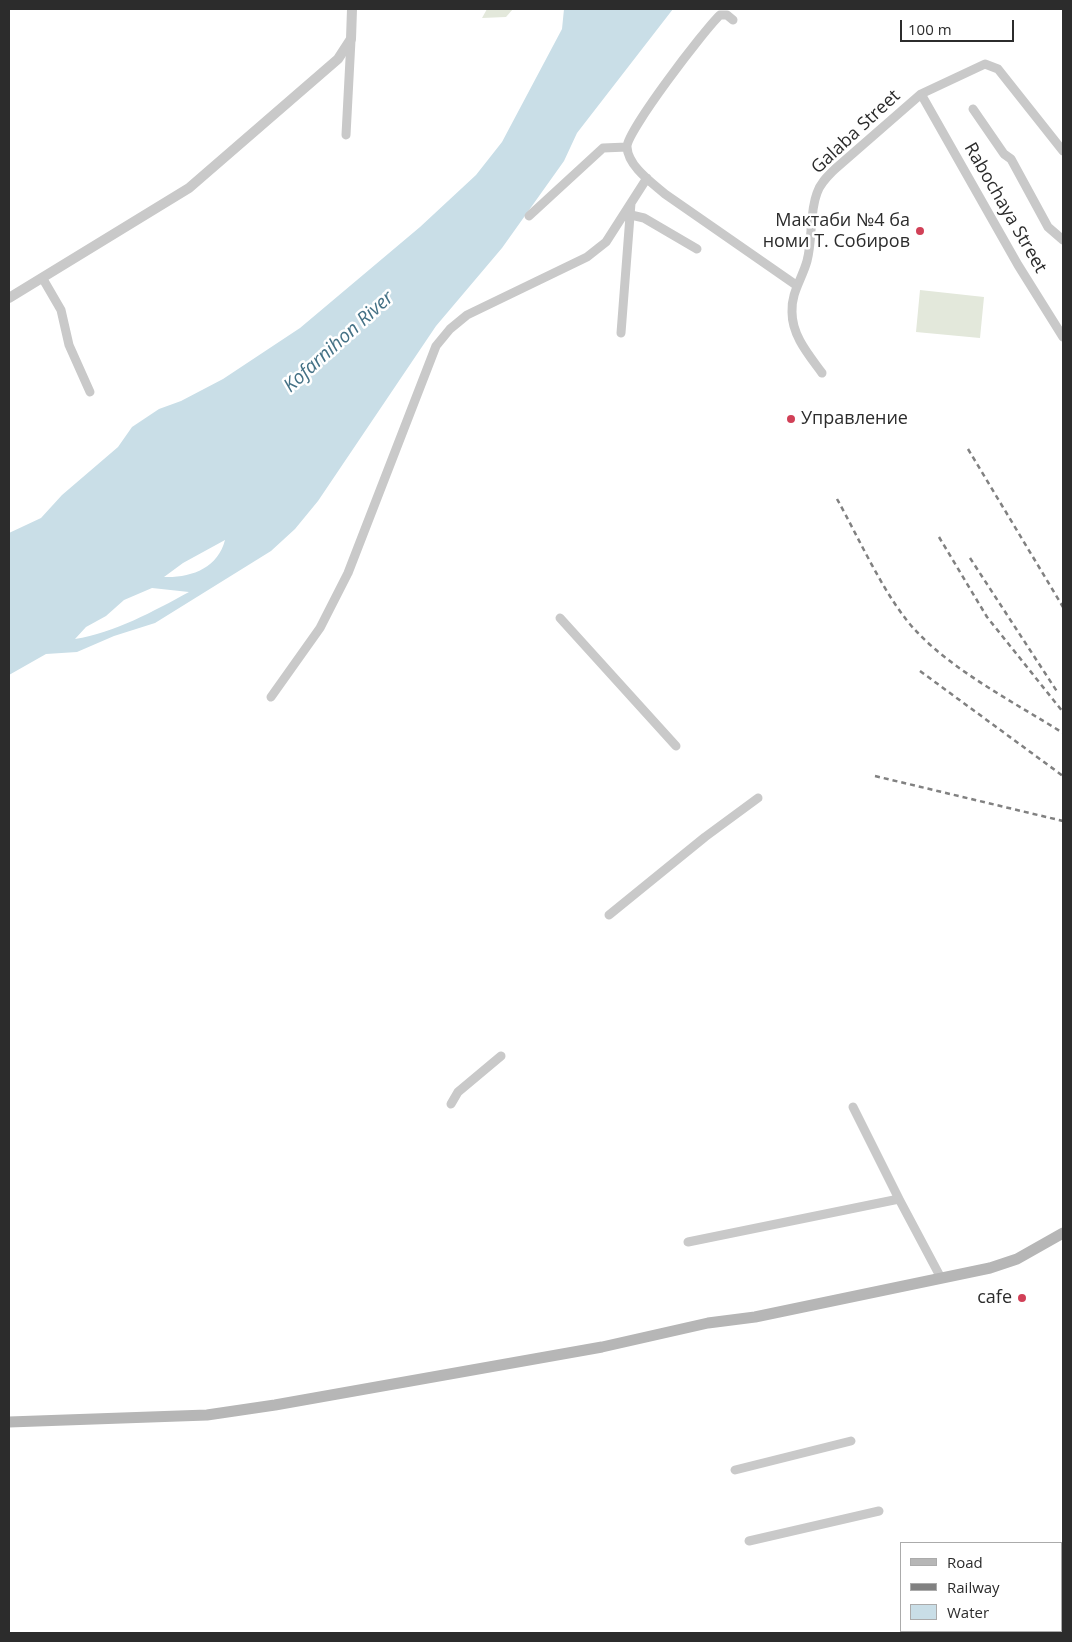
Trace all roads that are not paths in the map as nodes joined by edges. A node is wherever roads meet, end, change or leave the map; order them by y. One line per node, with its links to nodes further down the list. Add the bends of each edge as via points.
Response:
1 (352, 9): 3 (street)
2 (734, 20): 7 (street, via 727,15 718,18 639,122)
3 (350, 39): 6 (street); 15 (street, via 338,59 189,188)
4 (922, 94): 8 (street, Galaba Street, via 978,66 993,66 1009,81); 16 (street, Galaba Street, via 825,178 814,200 806,262); 19 (street, Rabochaya Street, via 1018,265)
5 (973, 109): 13 (street, via 1004,154 1011,159 1048,227)
6 (346, 134)
7 (627, 147): 9 (street, via 628,156); 12 (street, via 603,148)
8 (1063, 151)
9 (647, 178): 10 (street); 16 (street, via 665,194)
10 (631, 202): 11 (street); 23 (street, via 606,242 587,257 467,315 436,346 348,573 320,628)
11 (631, 215): 14 (street, via 644,218); 18 (street)
12 (529, 216)
13 (1063, 240)
14 (697, 249)
15 (43, 279): 17 (street); 21 (street, via 61,310 68,345)
16 (796, 284): 20 (street, Galaba Street, via 792,312 795,329)
17 (9, 298)
18 (621, 333)
19 (1063, 337)
20 (822, 373)
21 (90, 392)
22 (560, 618): 24 (street)
23 (271, 697)
24 (676, 746)
25 (758, 798): 26 (street, via 705,836)
26 (609, 915)
27 (500, 1056): 28 (street, via 458,1092)
28 (451, 1104)
29 (853, 1108): 30 (street)
30 (900, 1199): 32 (street); 33 (street)
31 (1063, 1234): 33 (main road, via 1000,1266)
32 (688, 1242)
33 (941, 1278): 34 (main road, via 755,1317 708,1322 602,1347 275,1405 207,1415)
34 (9, 1422)
35 (851, 1441): 36 (street)
36 (735, 1470)
37 (879, 1511): 38 (street)
38 (749, 1541)

